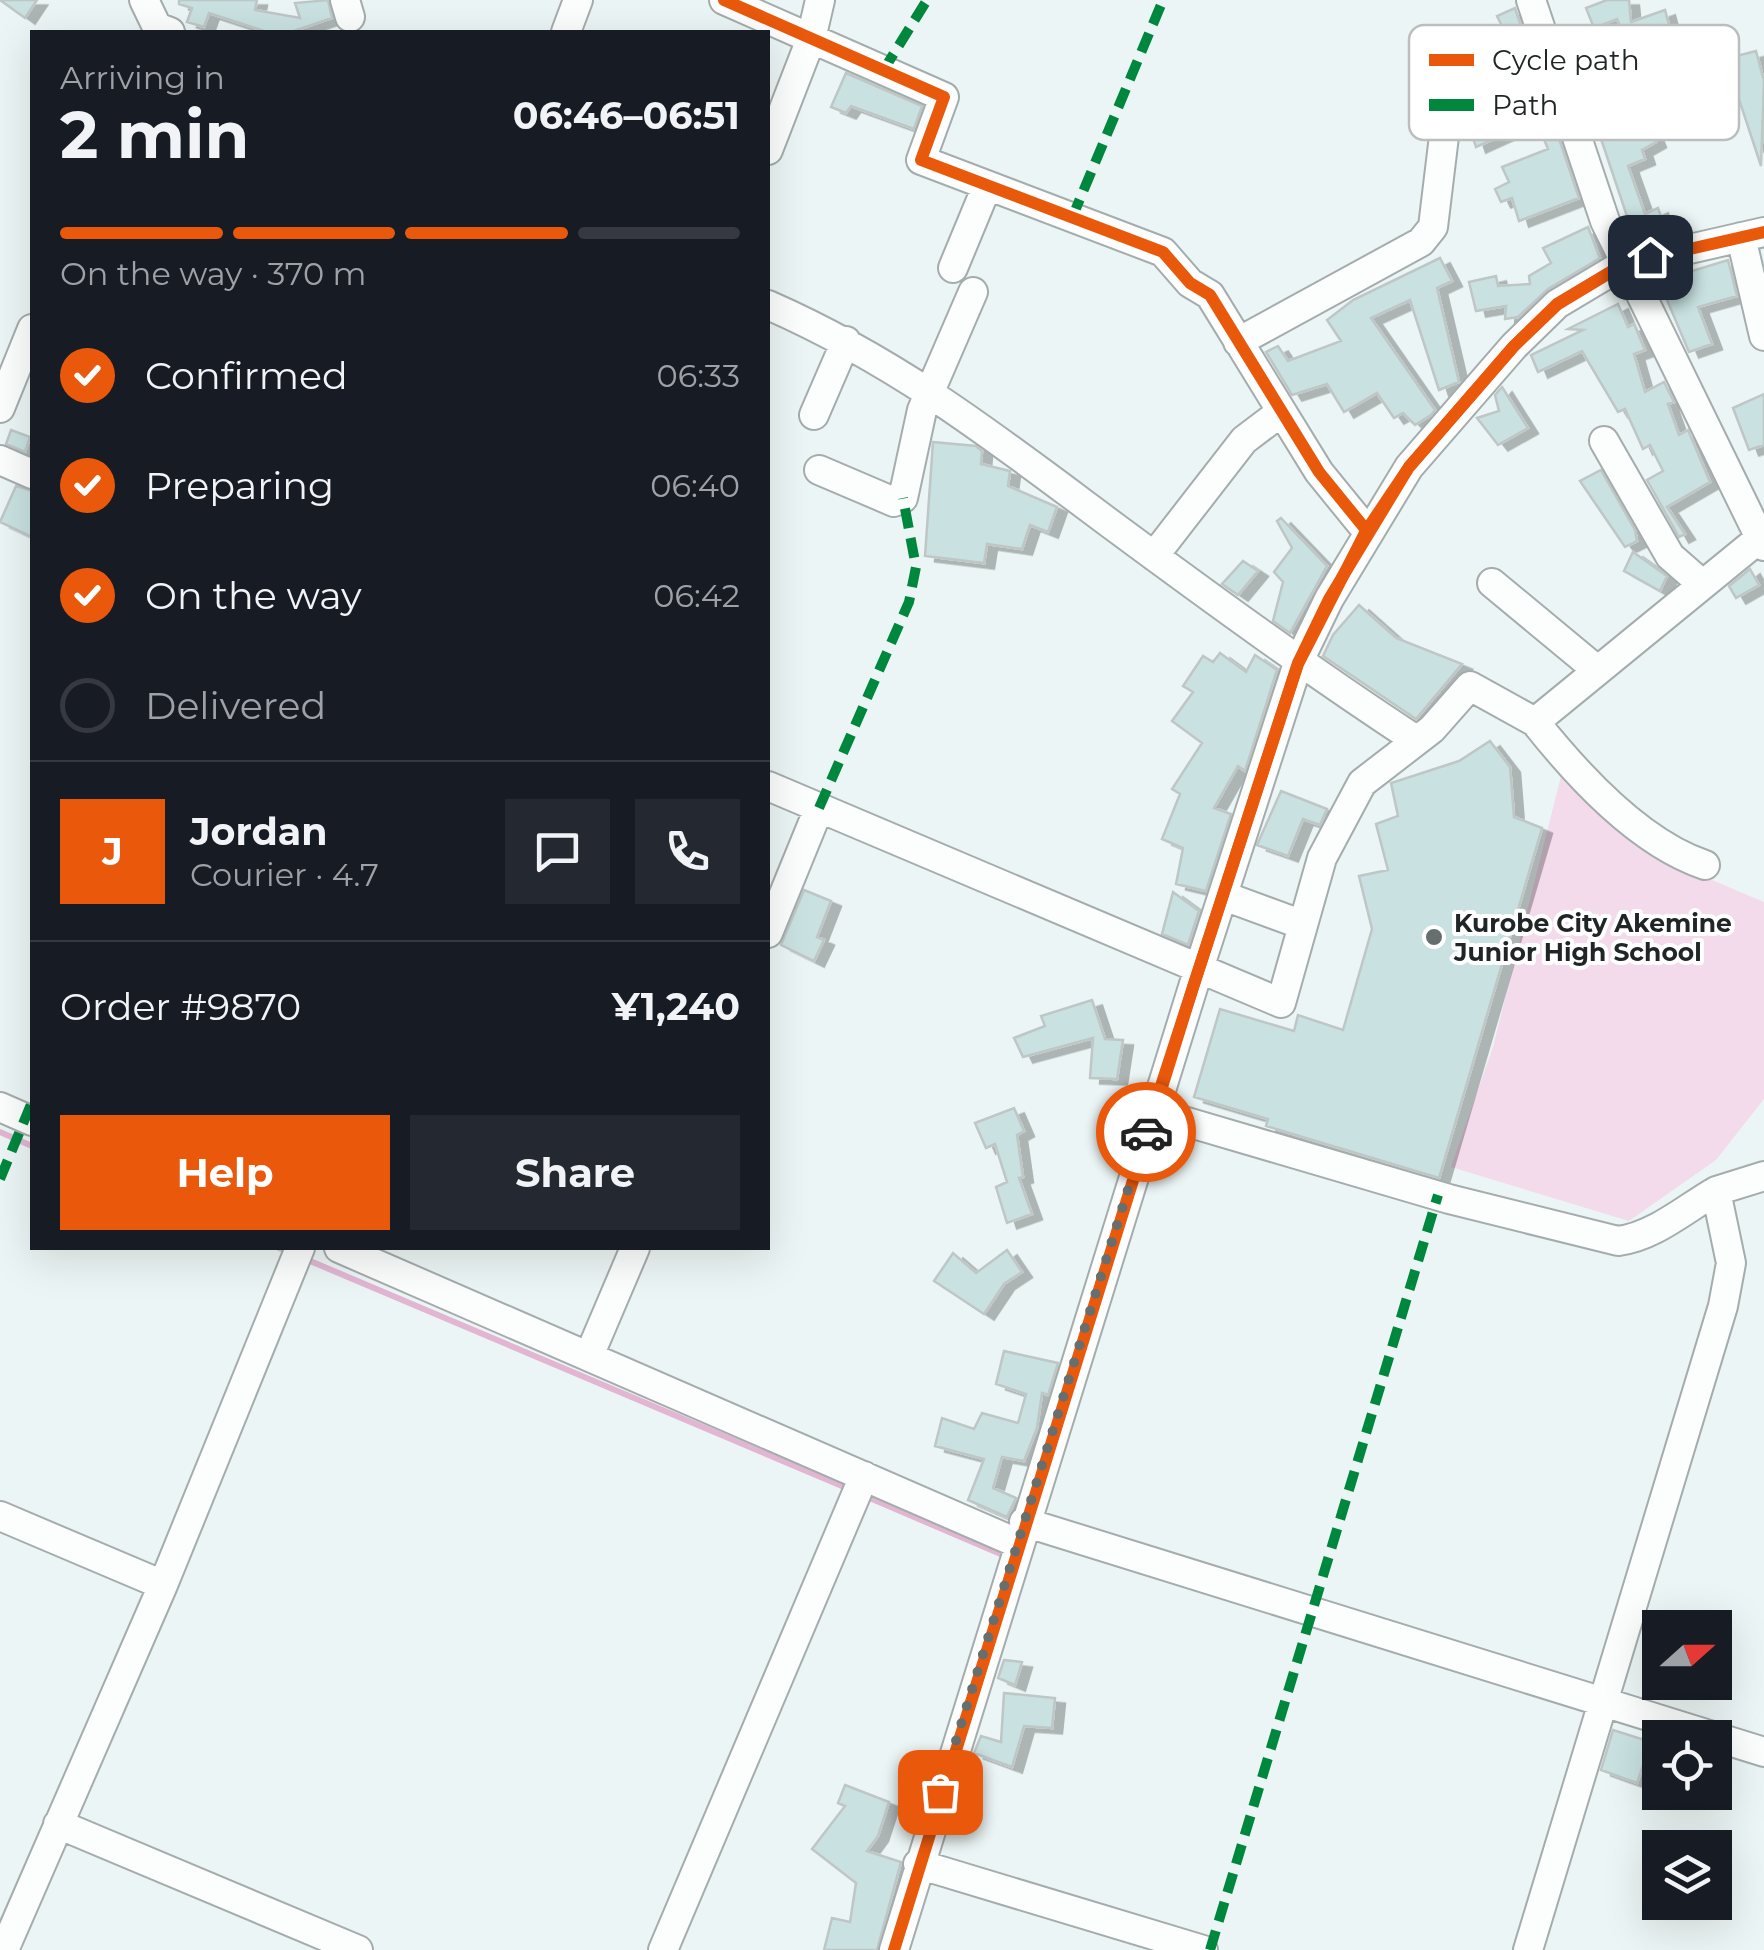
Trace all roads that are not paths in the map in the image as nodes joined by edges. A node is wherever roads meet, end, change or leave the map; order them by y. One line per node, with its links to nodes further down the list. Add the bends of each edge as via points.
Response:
1 (144, 0): 7 (street)
2 (578, 0): 8 (street)
3 (724, 0): 9 (street)
4 (820, 0): 9 (street)
5 (1532, 0): 6 (street)
6 (1540, 25)
7 (160, 30)
8 (567, 30)
9 (811, 39): 12 (street); 13 (street, via 944,98 921,160)
10 (1443, 140): 22 (street, via 1432,227 1421,242)
11 (1576, 140): 15 (street)
12 (770, 145)
13 (987, 186): 16 (street); 22 (street, via 1163,252 1210,295)
14 (1753, 235): 15 (street); 20 (street)
15 (1624, 264): 31 (street); 32 (street, via 1558,304 1514,346 1409,467)
16 (954, 268)
17 (973, 292): 23 (street)
18 (770, 307): 21 (street)
19 (30, 334): 24 (street)
20 (1764, 336)
21 (846, 341): 23 (street); 26 (street)
22 (1238, 342): 25 (street)
23 (933, 392): 29 (street, via 922,410 903,498 894,502); 34 (street)
24 (0, 408)
25 (1281, 412): 32 (street); 34 (street, via 1244,440)
26 (814, 415)
27 (1604, 440): 36 (street, via 1670,556)
28 (0, 460): 30 (street)
29 (819, 470)
30 (30, 473)
31 (1754, 502): 33 (street)
32 (1366, 531): 37 (street)
33 (1762, 542): 36 (street)
34 (1154, 556): 37 (street)
35 (1492, 583): 38 (street)
36 (1702, 584): 38 (street)
37 (1298, 664): 40 (street); 44 (street)
38 (1597, 670): 39 (street)
39 (1535, 722): 40 (street, via 1470,686); 43 (street, via 1642,828 1681,857)
40 (1416, 740): 45 (street, via 1362,783 1322,858)
41 (770, 787): 42 (street)
42 (819, 808): 46 (street); 47 (street)
43 (1705, 865)
44 (1224, 896): 45 (street); 47 (street)
45 (1303, 925): 47 (street, via 1281,1002)
46 (770, 928)
47 (1199, 970): 49 (street)
48 (0, 1108): 50 (street)
49 (1153, 1112): 52 (street, via 1618,1241 1643,1238); 59 (street)
50 (30, 1120)
51 (1764, 1176): 52 (street)
52 (1716, 1192): 61 (street, via 1731,1263 1723,1306)
53 (299, 1250): 60 (street)
54 (344, 1250): 56 (street)
55 (634, 1250): 56 (street)
56 (589, 1356): 57 (street)
57 (864, 1476): 59 (street); 67 (street)
58 (0, 1516): 60 (street)
59 (1021, 1533): 61 (street); 64 (street)
60 (163, 1585): 63 (street)
61 (1601, 1702): 62 (street); 70 (street)
62 (1764, 1752)
63 (58, 1824): 65 (street); 66 (street)
64 (918, 1864): 68 (street); 69 (street)
65 (4, 1950)
66 (358, 1950)
67 (663, 1950)
68 (894, 1950)
69 (1203, 1950)
70 (1528, 1950)

